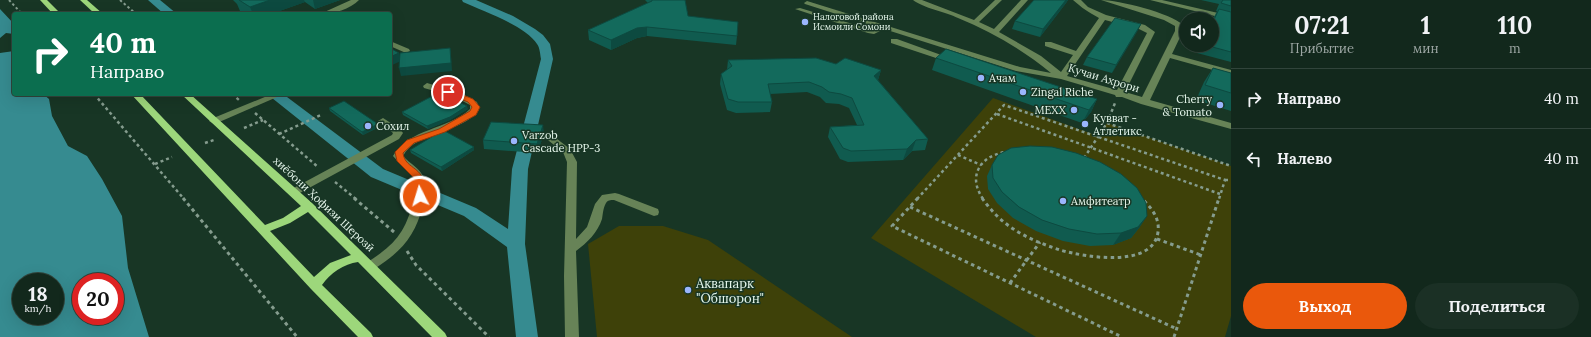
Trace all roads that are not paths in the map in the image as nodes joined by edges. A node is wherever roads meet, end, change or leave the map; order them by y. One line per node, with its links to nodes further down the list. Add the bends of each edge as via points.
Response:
1 (43, 0): 13 (main road)
2 (83, 0): 14 (main road)
3 (356, 0): 15 (street)
4 (916, 0): 18 (street, Кучаи Ахрори)
5 (999, 0): 18 (street)
6 (1025, 0): 20 (street)
7 (1076, 0): 16 (street)
8 (1104, 0): 28 (street, via 1176,22 1179,31)
9 (1157, 0): 11 (street); 17 (street)
10 (807, 3): 19 (street)
11 (1156, 8)
12 (798, 9): 19 (street, via 868,32)
13 (55, 12)
14 (96, 12)
15 (329, 12)
16 (1103, 17): 27 (street); 33 (street, via 1142,27 1151,32)
17 (1231, 18)
18 (975, 22): 20 (street, Кучаи Ахрори)
19 (883, 27): 22 (street)
20 (995, 32): 31 (street, Кучаи Ахрори, via 1038,58)
21 (894, 41): 26 (street)
22 (938, 44): 26 (street); 31 (street, via 1019,69)
23 (1048, 44): 27 (street)
24 (392, 45): 25 (street)
25 (406, 51)
26 (925, 54): 29 (street)
27 (1078, 54): 31 (street)
28 (1167, 55): 30 (street); 37 (street)
29 (961, 63)
30 (1231, 73)
31 (1062, 77): 33 (street, Кучаи Ахрори)
32 (427, 86): 48 (street, via 458,95 476,107 474,113 469,116 410,142 399,152 400,159 419,177 421,188 412,226 392,253)
33 (1119, 95): 37 (street, Кучаи Ахрори)
34 (137, 96): 45 (main road)
35 (187, 96): 38 (main road, хиёбони Ҳофизи Шерозӣ)
36 (275, 96): 38 (street)
37 (1144, 102): 40 (street, Кучаи Ахрори)
38 (214, 121): 42 (main road, хиёбони Ҳофизи Шерозӣ)
39 (383, 121): 42 (street, via 397,130 398,135)
40 (1231, 126)
41 (549, 137): 46 (street, via 567,151 572,162)
42 (294, 192): 43 (main road, хиёбони Ҳофизи Шерозӣ)
43 (308, 206): 45 (main road, via 287,221); 47 (main road, хиёбони Ҳофизи Шерозӣ)
44 (654, 212): 46 (street, via 616,196 606,197 600,204 591,229)
45 (262, 230): 49 (main road)
46 (570, 250): 52 (street)
47 (361, 257): 48 (main road, хиёбони Ҳофизи Шерозӣ); 49 (main road, via 346,260 330,269)
48 (370, 266): 51 (main road, хиёбони Ҳофизи Шерозӣ)
49 (315, 286): 50 (main road)
50 (366, 337)
51 (440, 337)
52 (572, 337)

